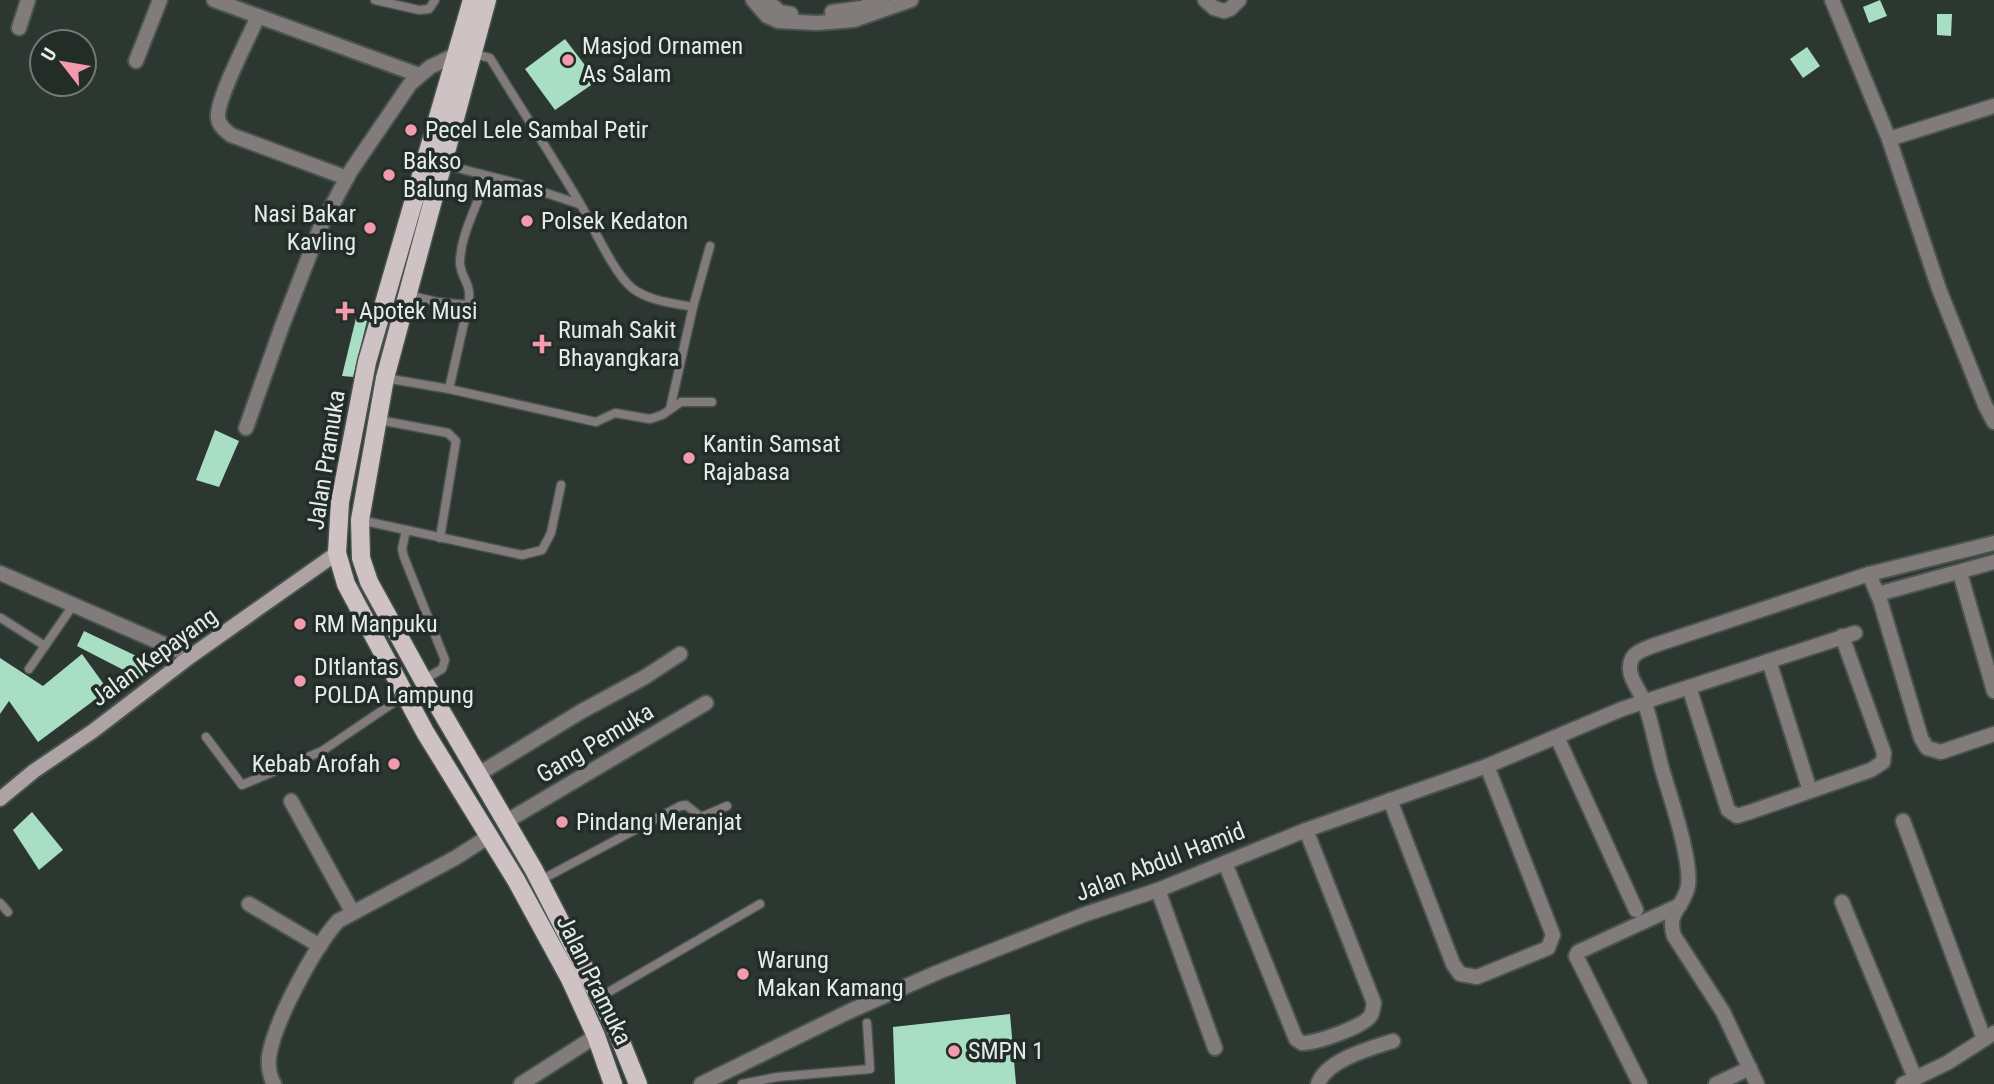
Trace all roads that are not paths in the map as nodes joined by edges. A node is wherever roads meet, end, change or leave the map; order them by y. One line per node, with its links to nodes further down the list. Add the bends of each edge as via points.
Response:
1 (28, 0): 17 (street)
2 (160, 0): 19 (street)
3 (214, 0): 16 (street)
4 (375, 0): 5 (lane, via 419,10 429,9)
5 (435, 0)
6 (472, 0): 18 (main road, Jalan Pramuka)
7 (488, 0): 18 (main road, Jalan Pramuka)
8 (753, 0): 15 (street, via 778,21 817,23)
9 (766, 0): 15 (street, via 788,14)
10 (881, 0): 15 (street)
11 (911, 0): 15 (street)
12 (1205, 0): 13 (street, via 1224,11)
13 (1239, 0)
14 (1832, 0): 22 (street)
15 (861, 8)
16 (258, 16): 20 (street); 24 (street, via 225,92 220,125 231,135)
17 (19, 28)
18 (466, 54): 20 (street); 23 (main road, Jalan Pramuka); 26 (lane, via 490,58); 28 (main road, Jalan Pramuka)
19 (136, 61)
20 (419, 75): 24 (street, via 385,117)
21 (1994, 106): 22 (street)
22 (1889, 139): 37 (street, via 1939,289)
23 (442, 164): 25 (lane); 29 (main road, Jalan Pramuka)
24 (347, 178): 38 (street, via 320,228)
25 (516, 183): 26 (lane); 30 (lane, via 480,195 462,246 460,267 470,290)
26 (580, 205): 31 (lane, via 631,287 661,301)
27 (710, 246): 31 (lane)
28 (386, 290): 29 (main road); 44 (main road, Jalan Pramuka, via 366,362 341,502)
29 (407, 294): 30 (lane); 32 (main road, Jalan Pramuka)
30 (468, 305): 33 (lane)
31 (693, 307): 35 (lane)
32 (385, 378): 33 (lane); 36 (main road, Jalan Pramuka)
33 (449, 389): 35 (lane, via 596,422 615,413 650,419)
34 (712, 402): 35 (lane, via 690,400)
35 (670, 410)
36 (379, 420): 40 (main road, Jalan Pramuka); 42 (lane, via 448,433 456,441)
37 (1994, 422)
38 (246, 428)
39 (561, 485): 42 (lane, via 551,533 536,553 522,555)
40 (360, 520): 41 (lane); 57 (main road, Jalan Pramuka, via 360,558 369,582)
41 (405, 530): 42 (lane); 57 (lane, via 404,557 445,660 442,669)
42 (440, 538)
43 (1994, 543): 48 (street)
44 (337, 553): 54 (street, Jalan Kepayang); 60 (main road, Jalan Pramuka, via 346,584)
45 (1994, 562): 47 (street)
46 (0, 573): 50 (street)
47 (1960, 573): 49 (street); 59 (street)
48 (1869, 574): 49 (street); 61 (street, via 1635,653 1630,671)
49 (1878, 594): 63 (street, via 1927,748 1941,752)
50 (74, 604): 52 (lane); 54 (street)
51 (1, 618): 52 (lane)
52 (45, 646): 56 (lane)
53 (681, 654): 67 (street)
54 (191, 656): 69 (street, Jalan Kepayang)
55 (1769, 661): 58 (street, Jalan Abdul Hamid); 68 (street); 68 (street, Jalan Abdul Hamid, via 1848,635 1884,762)
56 (29, 668)
57 (423, 680): 67 (main road, Jalan Pramuka)
58 (1689, 687): 61 (street, Jalan Abdul Hamid); 68 (street, via 1731,814 1737,816)
59 (1994, 691)
60 (405, 695): 64 (lane, via 322,751 242,785); 76 (main road, Jalan Pramuka)
61 (1644, 701): 65 (street, Jalan Abdul Hamid); 85 (street, via 1685,853 1688,886)
62 (706, 703): 73 (street, Gang Pemuka)
63 (1994, 734)
64 (206, 737)
65 (1557, 737): 66 (street, Jalan Abdul Hamid); 86 (street)
66 (1487, 766): 70 (street, Jalan Abdul Hamid); 70 (street, via 1553,934 1548,948 1477,977 1460,974 1452,964)
67 (477, 775): 73 (main road, Jalan Pramuka)
68 (1810, 791)
69 (0, 799)
70 (1390, 800): 75 (street, Jalan Abdul Hamid)
71 (291, 801): 88 (street)
72 (727, 806): 78 (lane, via 701,817 686,805 680,806)
73 (507, 821): 78 (main road, Jalan Pramuka)
74 (1903, 821): 93 (street)
75 (1306, 830): 77 (street, Jalan Abdul Hamid); 77 (street, via 1374,1003 1371,1016 1322,1040 1302,1043 1296,1039)
76 (488, 837): 79 (main road, Jalan Pramuka); 88 (street)
77 (1225, 863): 80 (street, Jalan Abdul Hamid)
78 (537, 875): 79 (main road); 90 (main road, Jalan Pramuka)
79 (516, 880): 92 (main road, Jalan Pramuka)
80 (1158, 890): 95 (street); 102 (street, Jalan Abdul Hamid, via 936,973)
81 (1842, 902): 97 (street)
82 (0, 903): 87 (lane)
83 (249, 904): 89 (street)
84 (760, 904): 90 (lane)
85 (1680, 905): 96 (street, via 1672,915 1674,936 1723,1012); 105 (street, via 1576,956)
86 (1636, 910)
87 (8, 912)
88 (353, 913): 89 (street, via 338,921)
89 (320, 946): 98 (street, via 278,1024 268,1060)
90 (600, 998): 101 (main road, Jalan Pramuka)
91 (867, 1023): 103 (lane, via 870,1069)
92 (596, 1036): 99 (street); 100 (main road, Jalan Pramuka)
93 (1989, 1036): 97 (street)
94 (1393, 1041): 104 (street, via 1332,1066)
95 (1215, 1048)
96 (1750, 1068): 106 (street); 107 (street)
97 (1909, 1081)
98 (274, 1084)
99 (521, 1084)
100 (613, 1084)
101 (638, 1084)
102 (701, 1084)
103 (742, 1084)
104 (1318, 1084)
105 (1640, 1084)
106 (1716, 1084)
107 (1757, 1084)

